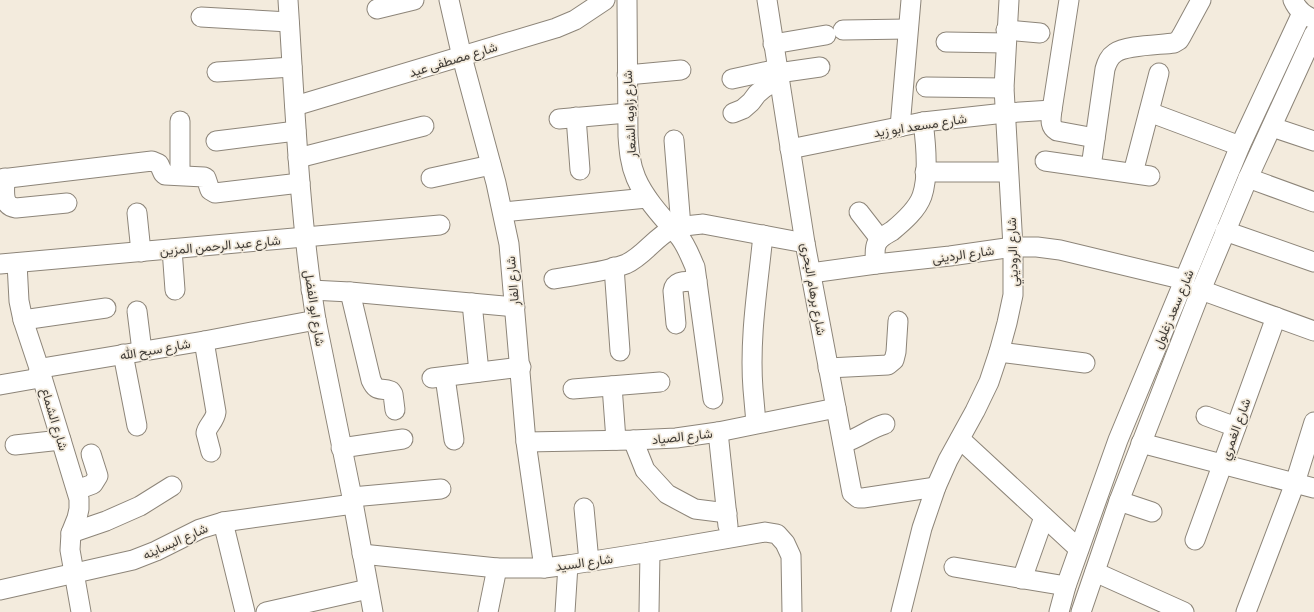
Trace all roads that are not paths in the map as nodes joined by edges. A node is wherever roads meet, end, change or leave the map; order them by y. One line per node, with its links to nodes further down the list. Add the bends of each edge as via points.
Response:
1 (288, 0): 14 (street, شارع ابو الفضل)
2 (414, 0): 11 (street)
3 (449, 0): 21 (street, شارع الفار)
4 (606, 0): 21 (street, شارع مصطفى عيد, via 575,20 556,28)
5 (627, 0): 28 (street, شارع زاويه الشعار)
6 (767, 0): 20 (street, شارع برهام البحرى)
7 (911, 0): 15 (street)
8 (1009, 0): 18 (street, شارع الروديني)
9 (1069, 0): 33 (street)
10 (1201, 0): 44 (street, via 1179,40 1174,43 1124,48 1115,52 1108,60)
11 (377, 9)
12 (1303, 10): 48 (street, شارع سعد زغلول)
13 (201, 17): 14 (street)
14 (289, 22): 22 (street, شارع ابو الفضل)
15 (908, 29): 20 (street, via 835,32); 41 (street)
16 (1040, 34): 18 (street)
17 (1314, 34): 42 (street, شارع سعد زغلول)
18 (1006, 37): 19 (street); 31 (street, شارع الروديني)
19 (946, 42)
20 (773, 44): 27 (street, شارع برهام البحرى)
21 (462, 57): 32 (street, شارع مصطفى عيد); 52 (street, شارع الفار)
22 (292, 67): 25 (street); 32 (street, شارع ابو الفضل)
23 (820, 67): 27 (street)
24 (681, 70): 28 (street)
25 (217, 72)
26 (1159, 73): 34 (street)
27 (778, 74): 29 (street); 36 (street, via 743,109); 49 (street, شارع برهام البحرى)
28 (627, 75): 35 (street, شارع زاويه الشعار)
29 (732, 79)
30 (926, 87): 31 (street)
31 (1004, 88): 37 (street, شارع الروديني)
32 (295, 106): 43 (street, شارع ابو الفضل)
33 (1052, 110): 37 (street, شارع مسعد ابو زيد); 44 (street, via 1051,124 1057,131)
34 (1149, 112): 48 (street); 53 (street, via 1141,175)
35 (627, 113): 54 (street, via 567,118); 62 (street, شارع زاويه الشعار, via 630,158 636,179)
36 (733, 113)
37 (1005, 113): 39 (street, شارع مسعد ابو زيد); 56 (street, شارع الروديني)
38 (180, 121): 57 (street)
39 (923, 122): 41 (street, شارع مسعد ابو زيد); 55 (street, via 926,145)
40 (424, 126): 50 (street)
41 (900, 127): 49 (street, شارع مسعد ابو زيد)
42 (1272, 127): 47 (street); 59 (street, شارع سعد زغلول)
43 (296, 131): 46 (street); 50 (street, شارع ابو الفضل)
44 (1095, 138): 53 (street)
45 (674, 140): 69 (street)
46 (216, 141)
47 (1314, 141)
48 (1240, 146): 85 (street, شارع سعد زغلول)
49 (790, 149): 74 (street, شارع برهام البحرى)
50 (298, 158): 61 (street, شارع ابو الفضل)
51 (1045, 161): 53 (street)
52 (491, 165): 58 (street); 65 (street, شارع الفار)
53 (1091, 167)
54 (580, 170)
55 (925, 172): 56 (street); 73 (street, via 922,197 912,213)
56 (1008, 172): 75 (street, شارع الروديني)
57 (180, 175): 60 (street, via 165,175 159,164 152,161); 61 (street, via 204,176 210,190 215,193)
58 (431, 178)
59 (1248, 178): 63 (street); 70 (street, شارع سعد زغلول)
60 (3, 179): 64 (street, via 5,200 11,208)
61 (300, 183): 72 (street, شارع ابو الفضل)
62 (647, 198): 65 (street); 69 (street, شارع زاويه الشعار)
63 (1314, 202)
64 (67, 203)
65 (503, 212): 90 (street, شارع الفار)
66 (859, 212): 73 (street)
67 (137, 213): 77 (street)
68 (440, 225): 72 (street, شارع عبد الرحمن المزين)
69 (676, 228): 71 (street, via 703,224); 81 (street, via 626,264); 84 (street, شارع زاويه الشعار, via 695,267)
70 (1225, 230): 78 (street); 85 (street, شارع سعد زغلول)
71 (763, 235): 74 (street); 118 (street, via 752,355)
72 (306, 237): 76 (street, شارع عبد الرحمن المزين); 87 (street, شارع ابو الفضل)
73 (880, 239): 80 (street, via 875,252)
74 (805, 243): 82 (street, شارع برهام البحرى)
75 (1013, 247): 80 (street, شارع الردينى); 85 (street, شارع الردينى, via 1060,250); 102 (street, شارع الروديني, via 1013,295)
76 (172, 249): 77 (street, شارع عبد الرحمن المزين); 86 (street)
77 (141, 252): 79 (street, شارع عبد الرحمن المزين)
78 (1314, 262)
79 (8, 264): 94 (street, شارع الشماع)
80 (876, 264): 82 (street, شارع الردينى)
81 (614, 267): 83 (street); 101 (street)
82 (811, 273): 106 (street, شارع برهام البحرى)
83 (554, 279)
84 (697, 281): 97 (street, via 681,282 674,286); 113 (street, شارع زاويه الشعار)
85 (1193, 285): 93 (street, شارع الردينى); 130 (street, شارع سعد زغلول); 152 (street, شارع سعد زغلول, via 1118,440)
86 (175, 290)
87 (311, 290): 88 (street); 95 (street, شارع ابو الفضل)
88 (350, 292): 89 (street); 115 (street, via 371,380 379,390 391,391)
89 (472, 303): 90 (street); 108 (street)
90 (515, 307): 105 (street, شارع الفار)
91 (106, 308): 94 (street)
92 (137, 311): 100 (street)
93 (1276, 317): 98 (street, شارع الردينى); 121 (street, شارع الغمري)
94 (23, 320): 107 (street, شارع الشماع)
95 (316, 320): 99 (street, شارع سبح الله); 132 (street, شارع ابو الفضل)
96 (898, 321): 106 (street, via 896,352 894,360 888,365)
97 (676, 324)
98 (1314, 331)
99 (204, 341): 100 (street, شارع سبح الله); 133 (street, via 216,412 214,421 206,430)
100 (142, 350): 103 (street, شارع سبح الله)
101 (620, 351)
102 (999, 352): 104 (street); 124 (street, شارع الروديني, via 986,388)
103 (123, 354): 107 (street, شارع سبح الله, via 48,367); 120 (street)
104 (1085, 363)
105 (520, 367): 108 (street); 128 (street, شارع الفار)
106 (828, 368): 114 (street, شارع برهام البحرى)
107 (40, 371): 110 (street, شارع سبح الله, via 34,379); 125 (street, شارع الشماع)
108 (479, 372): 126 (street, via 439,378)
109 (660, 382): 111 (street)
110 (0, 386)
111 (612, 386): 112 (street); 127 (street)
112 (573, 389)
113 (713, 399)
114 (836, 408): 118 (street, شارع الصياد); 129 (street, شارع برهام البحرى)
115 (395, 410)
116 (1206, 416): 121 (street)
117 (1314, 422): 136 (street)
118 (756, 423): 122 (street, شارع الصياد)
119 (885, 424): 129 (street)
120 (137, 426)
121 (1236, 427): 135 (street, شارع الغمري)
122 (718, 432): 127 (street, شارع الصياد, via 676,438); 146 (street)
123 (403, 439): 132 (street)
124 (960, 439): 138 (street, شارع الروديني); 147 (street)
125 (61, 440): 131 (street); 141 (street, شارع الشماع)
126 (454, 440)
127 (624, 440): 128 (street, شارع الصياد); 146 (street, via 645,470 667,494 695,509)
128 (526, 442): 159 (street, شارع الفار)
129 (843, 443): 138 (street, شارع برهام البحرى, via 852,493 858,498)
130 (1141, 443): 135 (street); 143 (street, شارع سعد زغلول)
131 (15, 445)
132 (341, 448): 142 (street, شارع ابو الفضل)
133 (211, 452)
134 (91, 454): 141 (street, via 98,476 93,484)
135 (1222, 464): 136 (street); 151 (street, شارع الغمري)
136 (1295, 483): 139 (street); 178 (street)
137 (172, 486): 149 (street, via 140,506)
138 (936, 487): 174 (street, شارع الروديني, via 922,528)
139 (1314, 488)
140 (442, 489): 142 (street, شارع البساينه)
141 (77, 490): 149 (street, شارع الشماع, via 79,508)
142 (352, 501): 148 (street, شارع البساينه); 154 (street, شارع ابو الفضل)
143 (1119, 501): 145 (street); 160 (street, شارع سعد زغلول)
144 (584, 508): 155 (street)
145 (1152, 512)
146 (727, 513): 150 (street)
147 (1044, 517): 152 (street); 162 (street)
148 (223, 522): 161 (street, شارع البساينه, via 200,529 133,560); 167 (street)
149 (71, 533): 161 (street, شارع الشماع, via 70,550)
150 (730, 538): 153 (street, شارع السيد); 173 (street, شارع السيد, via 764,532 777,534 785,543 791,556)
151 (1195, 540)
152 (1079, 549): 163 (street, شارع سعد زغلول)
153 (650, 552): 155 (street, شارع السيد); 172 (street)
154 (362, 554): 158 (street, شارع السيد); 164 (street, شارع ابو الفضل)
155 (589, 562): 156 (street, شارع السيد)
156 (568, 565): 159 (street, شارع السيد); 171 (street)
157 (954, 567): 162 (street)
158 (497, 568): 159 (street, شارع السيد); 170 (street)
159 (544, 568)
160 (1094, 572): 176 (street, شارع سعد زغلول); 177 (street)
161 (74, 574): 165 (street, شارع البساينه); 166 (street, شارع الشماع)
162 (1022, 579): 163 (street)
163 (1066, 586): 175 (street, شارع سعد زغلول)
164 (368, 589): 168 (street); 169 (street, شارع ابو الفضل)
165 (0, 590)
166 (81, 612)
167 (245, 612)
168 (266, 612)
169 (373, 612)
170 (488, 612)
171 (565, 612)
172 (649, 612)
173 (792, 612)
174 (901, 612)
175 (1059, 612)
176 (1081, 612)
177 (1184, 612)
178 (1246, 612)

